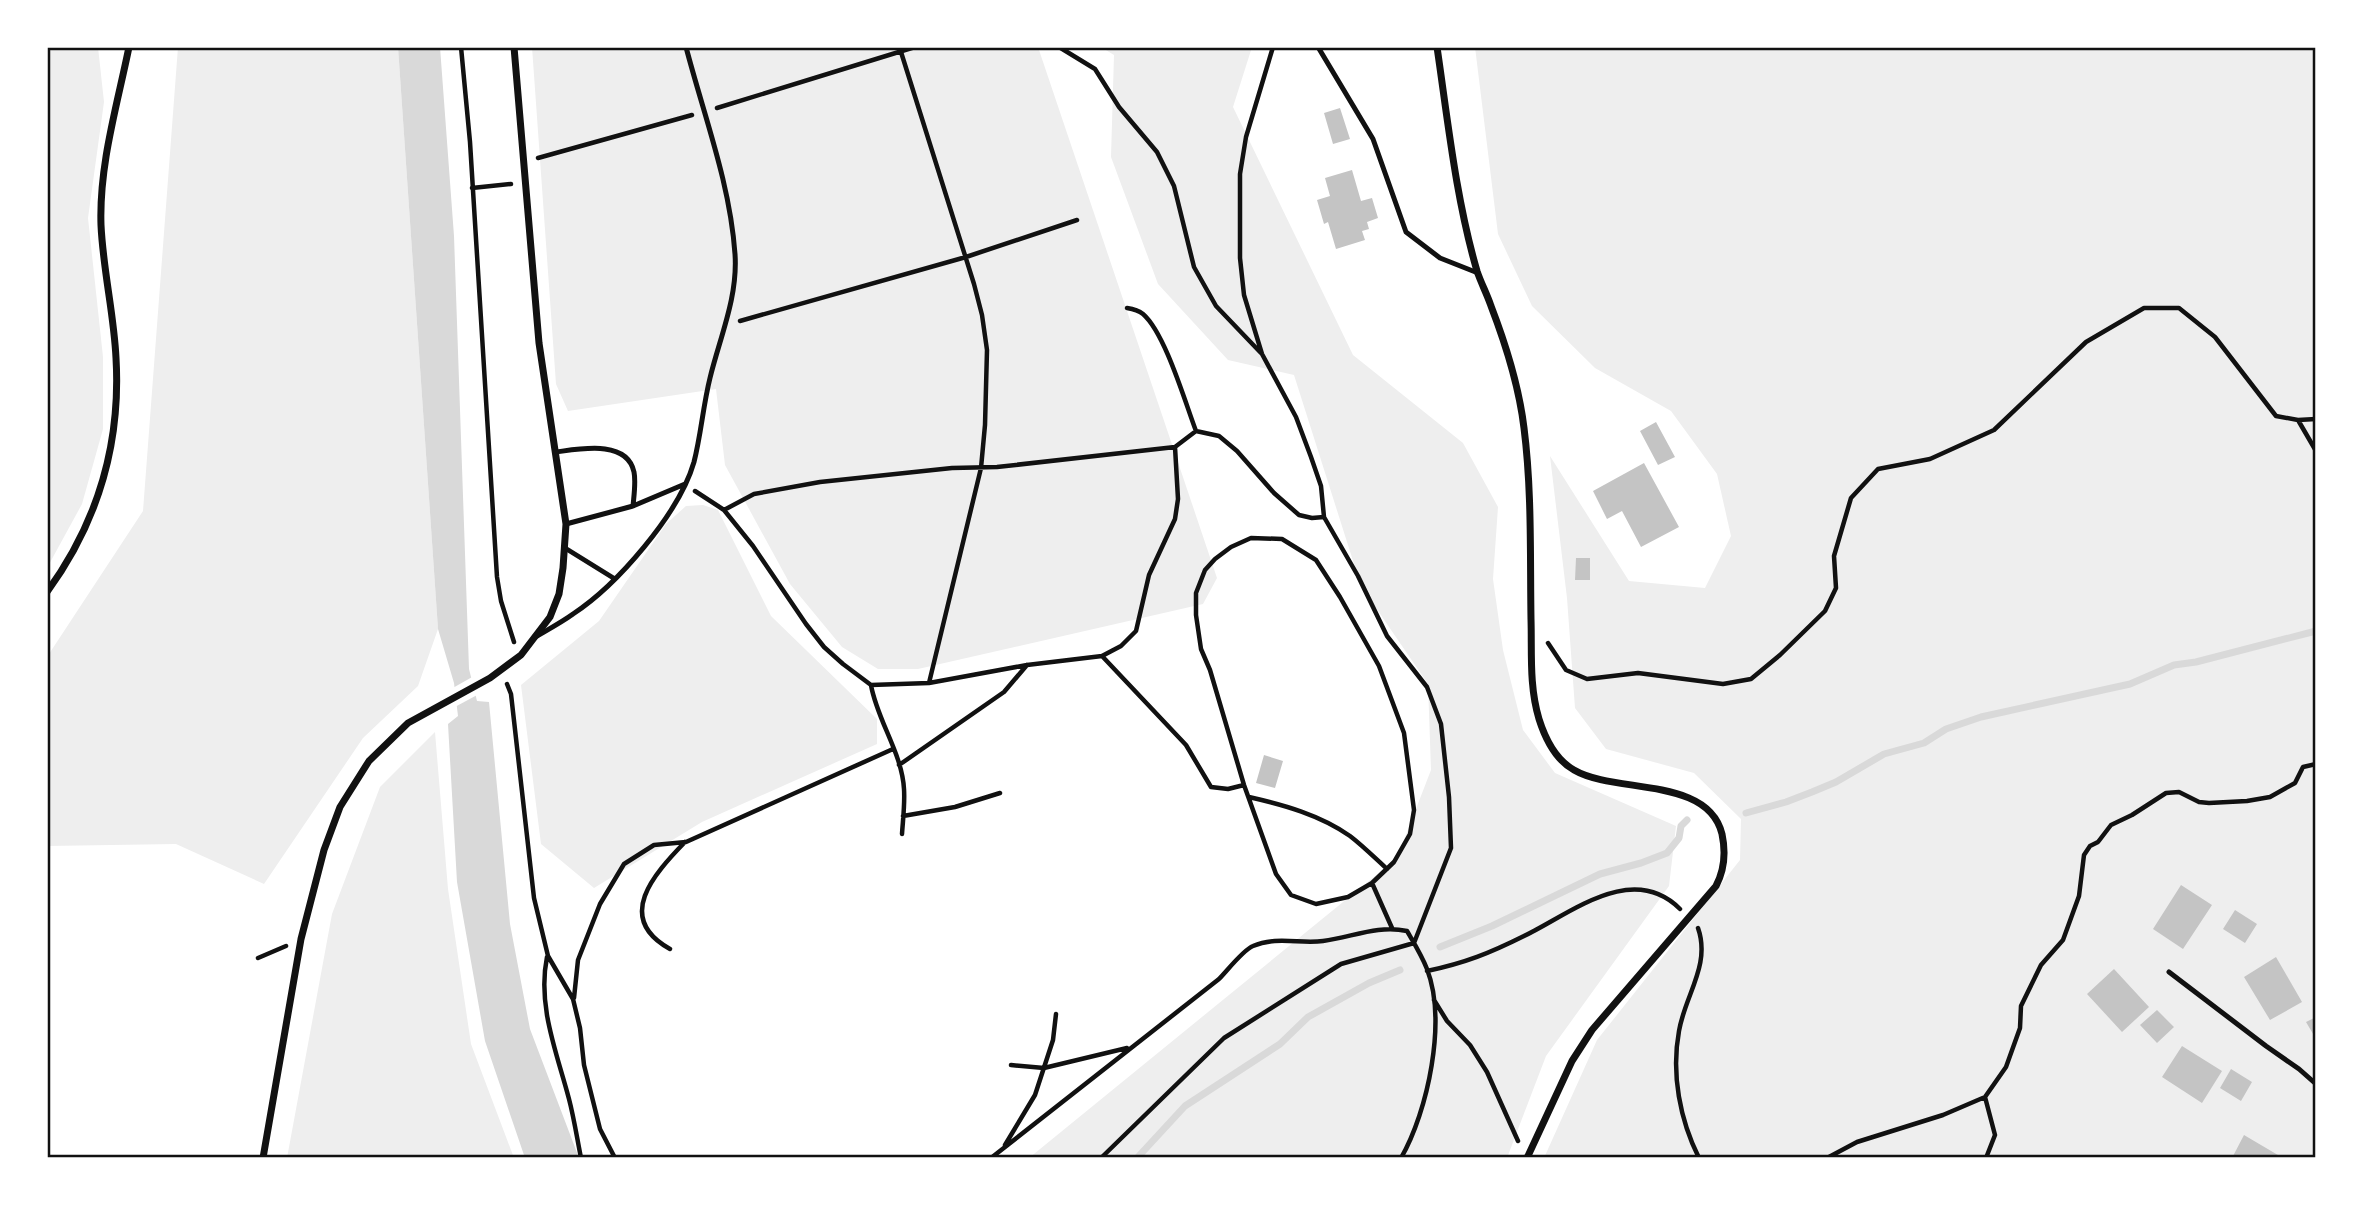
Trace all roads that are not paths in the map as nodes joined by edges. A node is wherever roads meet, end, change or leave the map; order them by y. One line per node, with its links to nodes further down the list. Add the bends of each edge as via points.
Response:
1 (130, 47): 13 (street, via 103,181 102,226 116,356 113,444 106,476 78,542)
2 (514, 47): 7 (street, via 539,343)
3 (686, 47): 8 (lane, via 718,158 735,258 725,325)
4 (1318, 47): 6 (lane, via 1373,139 1406,232 1440,258)
5 (1437, 47): 6 (street, via 1463,214)
6 (1478, 272): 18 (street, via 1516,380 1524,429 1532,682 1546,737 1563,762 1590,777 1677,793 1704,809 1720,828 1724,854 1716,886 1592,1030 1572,1061)
7 (556, 452): 9 (lane, via 608,449 626,458 634,473); 10 (street)
8 (685, 484): 9 (lane); 12 (lane, via 665,519)
9 (634, 506): 10 (lane)
10 (566, 524): 11 (street)
11 (565, 548): 12 (lane); 14 (street, via 559,594)
12 (615, 579): 14 (lane, via 575,613)
13 (47, 592)
14 (537, 636): 17 (street, via 499,672 408,723 369,761 341,807 324,850 301,939)
15 (2169, 972): 16 (lane)
16 (2316, 1084)
17 (262, 1158)
18 (1527, 1158)

